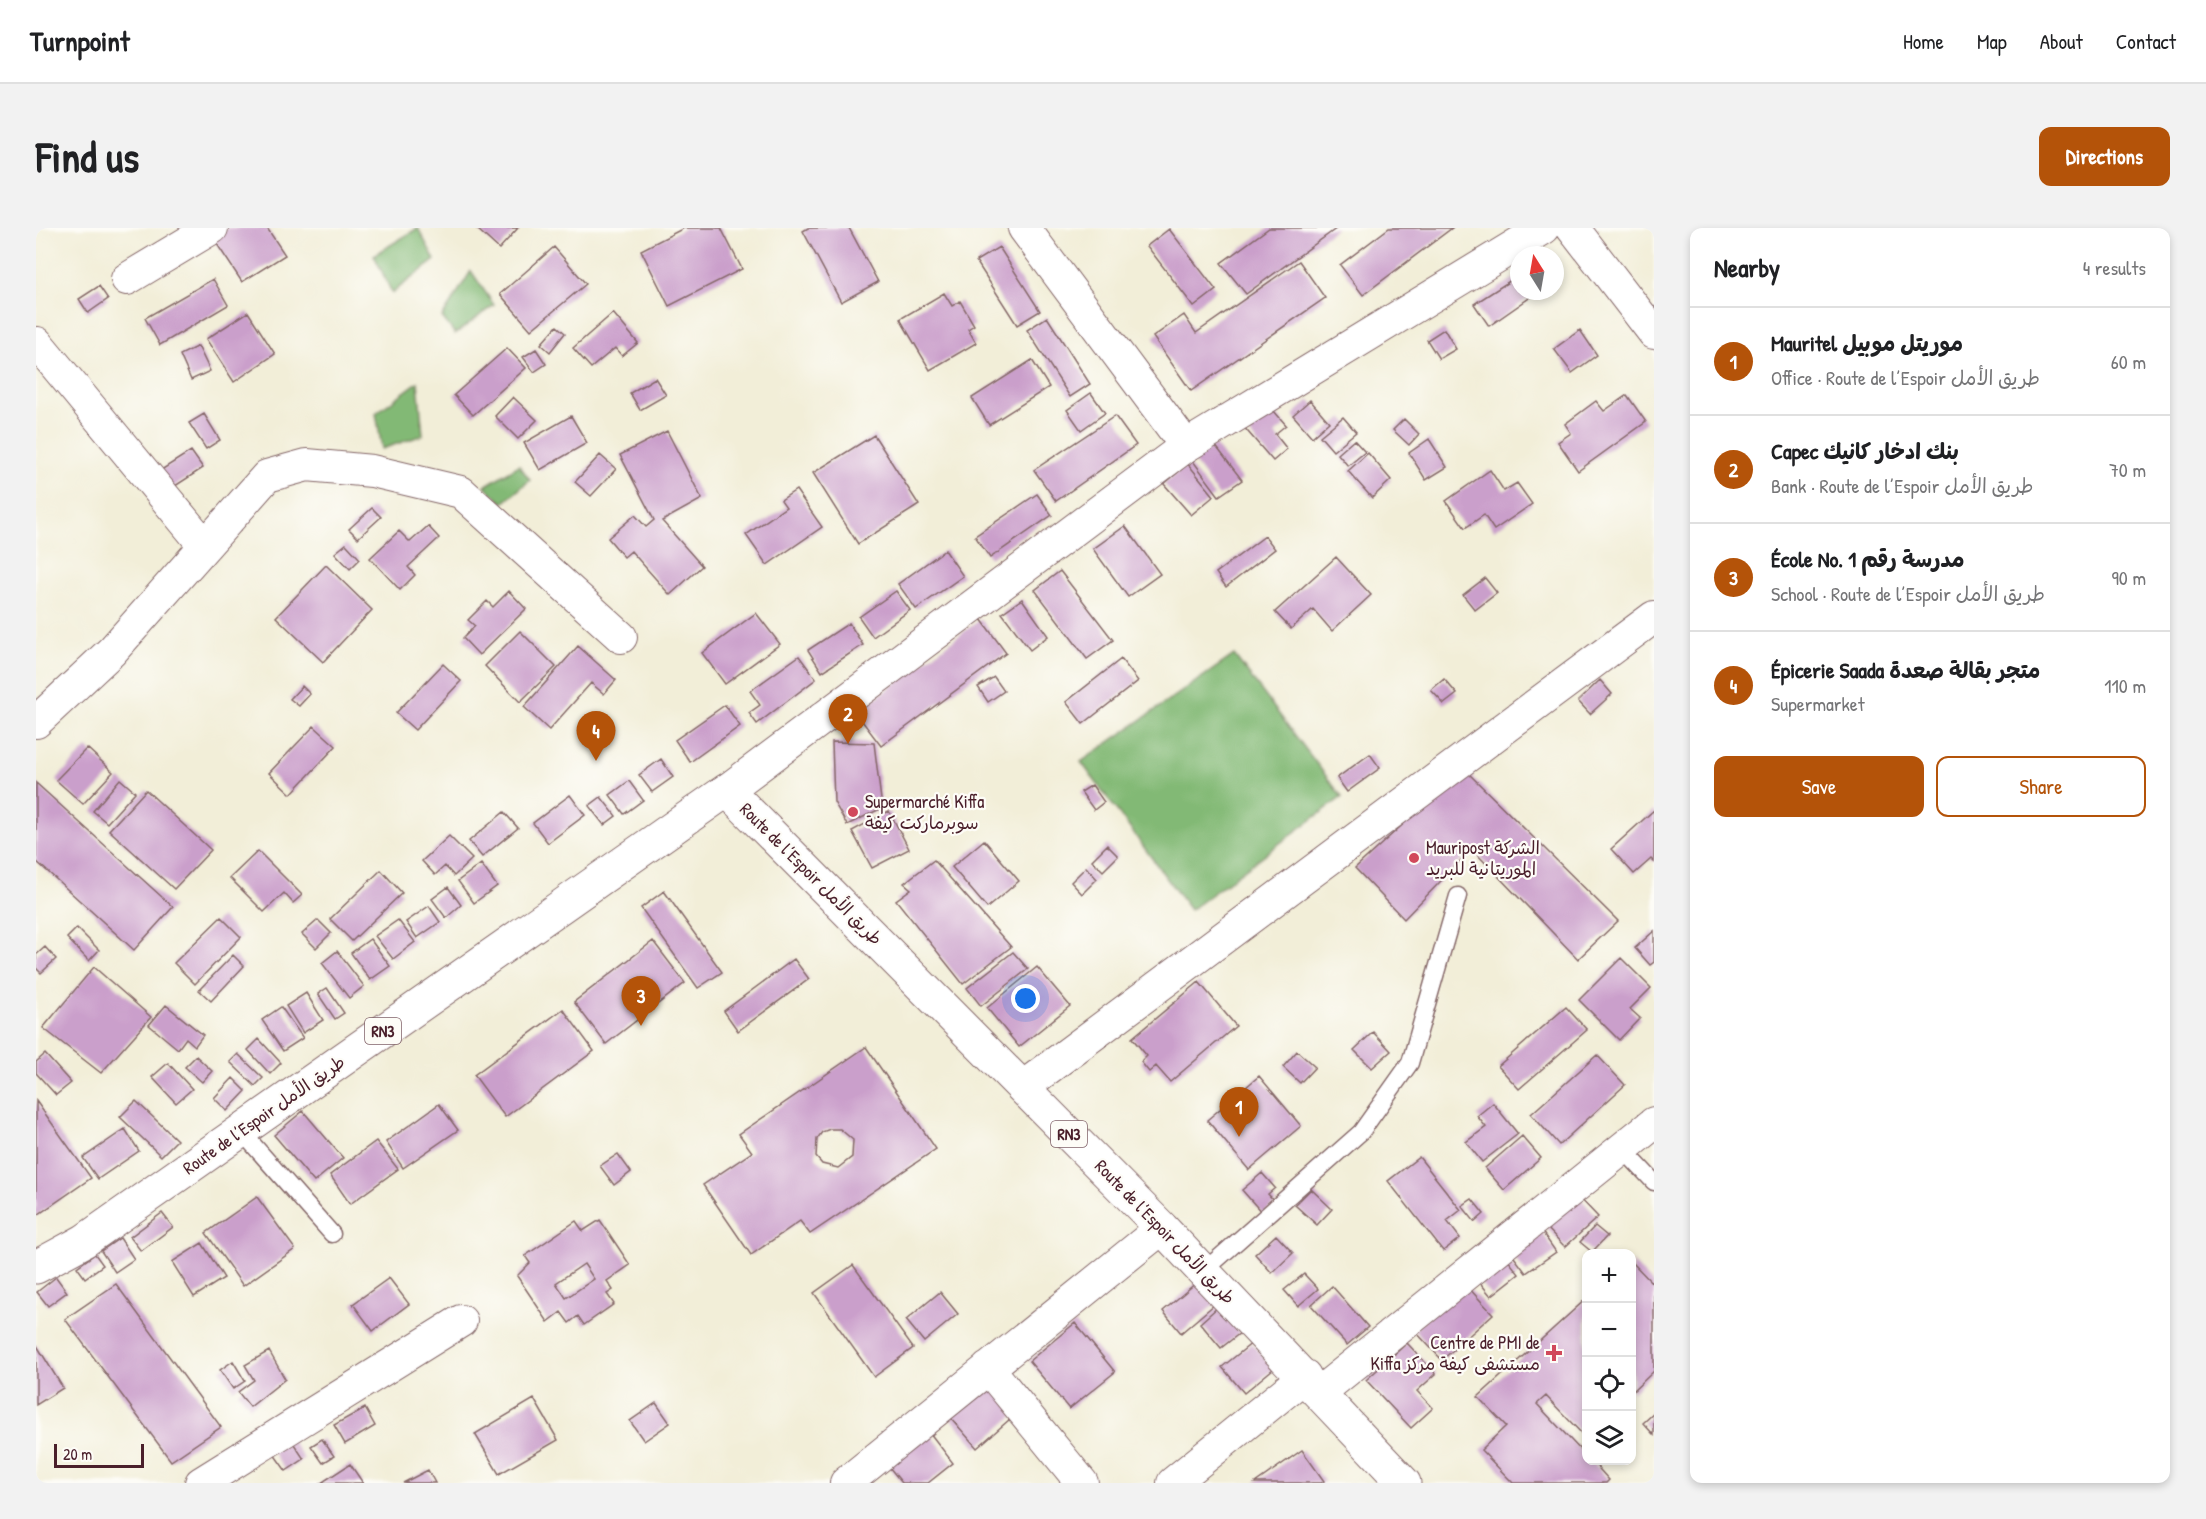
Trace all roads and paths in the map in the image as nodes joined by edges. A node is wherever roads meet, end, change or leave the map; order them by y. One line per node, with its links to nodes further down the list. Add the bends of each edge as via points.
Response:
1 (212, 228): 5 (street)
2 (1024, 228): 8 (street)
3 (1573, 228): 6 (street)
4 (1529, 232): 8 (street)
5 (127, 279)
6 (1654, 333)
7 (37, 343): 9 (street)
8 (1186, 446): 13 (street)
9 (205, 546): 11 (street, via 267,476 307,465 372,471 461,492); 12 (street, via 112,651)
10 (1654, 617): 15 (street)
11 (621, 637)
12 (36, 722)
13 (727, 790): 15 (highway, Route de l’Espoir طريق الأمل / RN3); 17 (highway, Route de l’Espoir طريق الأمل / RN3)
14 (1458, 896): 23 (lane, via 1410,1063 1362,1132)
15 (1023, 1088): 20 (highway, Route de l’Espoir طريق الأمل / RN3)
16 (1654, 1123): 18 (street)
17 (241, 1131): 21 (lane); 22 (highway, Route de l’Espoir طريق الأمل / RN3, via 84,1240)
18 (1622, 1148): 19 (lane); 26 (street)
19 (1654, 1182)
20 (1162, 1228): 23 (highway, Route de l’Espoir طريق الأمل / RN3); 25 (street)
21 (332, 1234)
22 (36, 1267)
23 (1204, 1271): 26 (highway, Route de l’Espoir طريق الأمل / RN3)
24 (461, 1321): 27 (street)
25 (987, 1368): 28 (street); 29 (street)
26 (1313, 1384): 30 (street); 31 (highway, Route de l’Espoir طريق الأمل / RN3)
27 (201, 1483)
28 (846, 1483)
29 (1082, 1483)
30 (1173, 1483)
31 (1404, 1483)

